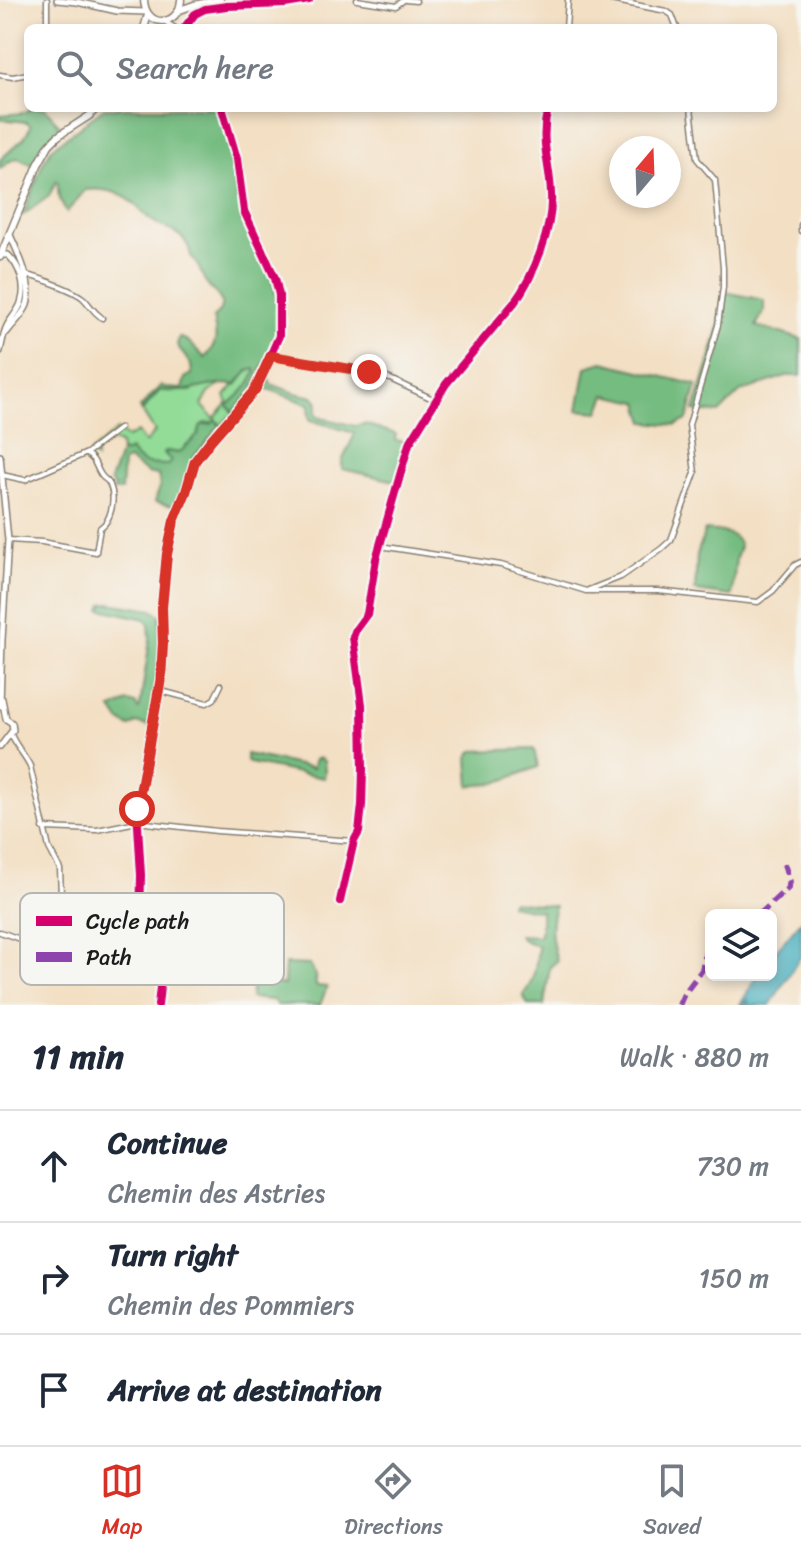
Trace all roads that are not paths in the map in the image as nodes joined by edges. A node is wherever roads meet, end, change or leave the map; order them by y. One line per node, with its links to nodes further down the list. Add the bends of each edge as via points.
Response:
1 (47, 0): 17 (street)
2 (57, 0): 13 (street)
3 (143, 0): 13 (street); 14 (main road)
4 (181, 0): 12 (main road)
5 (220, 0): 12 (main road)
6 (309, 0): 22 (street, via 205,9)
7 (357, 0): 8 (street, via 396,6)
8 (405, 0): 11 (street)
9 (568, 0): 23 (street)
10 (611, 0): 24 (street, via 666,11)
11 (416, 1)
12 (180, 10): 15 (main road)
13 (125, 11): 14 (street)
14 (147, 14): 16 (main road); 18 (main road)
15 (174, 18): 16 (main road); 21 (street)
16 (162, 21): 19 (main road); 20 (street)
17 (47, 24)
18 (145, 24)
19 (159, 24)
20 (168, 24)
21 (175, 24)
22 (187, 24)
23 (566, 24)
24 (675, 24)
25 (0, 75): 26 (street)
26 (24, 75)
27 (93, 112): 33 (main road, via 49,145)
28 (223, 112): 40 (street, via 244,211 279,295 279,336)
29 (547, 112): 41 (street, via 543,129 551,198 535,267 523,291)
30 (691, 112): 50 (street, via 697,159 715,180 723,268 718,325 689,425 695,473 671,540 621,577)
31 (801, 225): 32 (street)
32 (801, 231)
33 (10, 235): 34 (main road); 36 (street)
34 (3, 243): 35 (main road)
35 (0, 256): 36 (street, via 12,258)
36 (23, 275): 37 (street, via 79,296); 38 (street, via 22,301)
37 (102, 318)
38 (2, 339): 39 (street)
39 (0, 351)
40 (271, 356): 41 (street, via 369,372); 52 (street, via 255,390 195,461 174,521 162,607)
41 (437, 401): 47 (street, via 409,444)
42 (120, 428): 43 (street)
43 (86, 454): 45 (street, via 25,480); 46 (street, via 112,492 96,552)
44 (0, 456): 45 (street)
45 (2, 475): 46 (street)
46 (8, 540): 49 (street)
47 (380, 546): 50 (street, via 501,565); 60 (street, via 367,614 353,641 363,769)
48 (801, 562): 50 (street, via 758,602 667,592)
49 (2, 585): 53 (street)
50 (586, 591)
51 (221, 685): 52 (street, via 207,703)
52 (159, 688): 58 (street)
53 (1, 695): 54 (street); 55 (street)
54 (0, 706)
55 (3, 718): 56 (street, via 13,727)
56 (8, 737): 57 (street); 59 (street, via 30,766)
57 (0, 747)
58 (137, 822): 59 (street, via 97,830); 60 (street); 62 (street)
59 (43, 828): 61 (street, via 60,869)
60 (354, 841): 63 (street)
61 (61, 893)
62 (141, 893)
63 (340, 901)
64 (0, 932): 65 (street)
65 (20, 939)
66 (160, 985): 67 (street)
67 (158, 1005)

